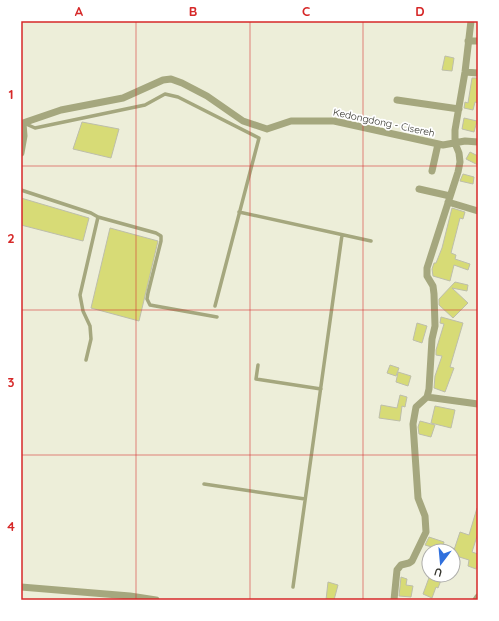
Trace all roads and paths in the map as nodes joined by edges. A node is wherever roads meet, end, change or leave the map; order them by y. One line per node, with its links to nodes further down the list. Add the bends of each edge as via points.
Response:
1 (471, 21): 2 (street)
2 (468, 40): 3 (street); 4 (street)
3 (478, 41)
4 (465, 72): 5 (street); 7 (street)
5 (478, 73)
6 (397, 100): 7 (street)
7 (459, 109): 10 (street)
8 (22, 122): 11 (street, Kedongdong - Cisereh, via 61,110 122,98 171,79 207,96 243,121 262,128 272,128 291,121 334,121); 12 (street, via 24,136); 18 (lane, via 35,128 145,105 164,94 178,97 259,138)
9 (478, 142): 10 (street, Kedongdong - Cisereh)
10 (455, 143): 11 (street, Kedongdong - Cisereh); 16 (street, via 460,162)
11 (438, 144): 13 (street)
12 (21, 153)
13 (432, 171)
14 (420, 189): 16 (street)
15 (21, 190): 19 (lane)
16 (449, 199): 17 (street); 27 (street, via 427,276 433,286 435,326)
17 (478, 211)
18 (239, 212): 20 (lane); 22 (lane)
19 (98, 217): 23 (lane, via 161,236 147,299 150,305); 24 (lane, via 80,295 83,311 90,326 91,339)
20 (342, 235): 21 (lane); 26 (lane)
21 (371, 241)
22 (214, 306)
23 (217, 317)
24 (86, 360)
25 (258, 365): 26 (lane, via 256,379)
26 (321, 389): 30 (lane)
27 (427, 397): 28 (street); 35 (street, via 416,407 413,424 418,498 425,516 426,532 412,561 398,567)
28 (478, 404)
29 (204, 484): 30 (lane)
30 (305, 499): 32 (lane)
31 (21, 587): 34 (street)
32 (293, 587)
33 (478, 597): 36 (street)
34 (156, 600)
35 (394, 600)
36 (476, 600)

